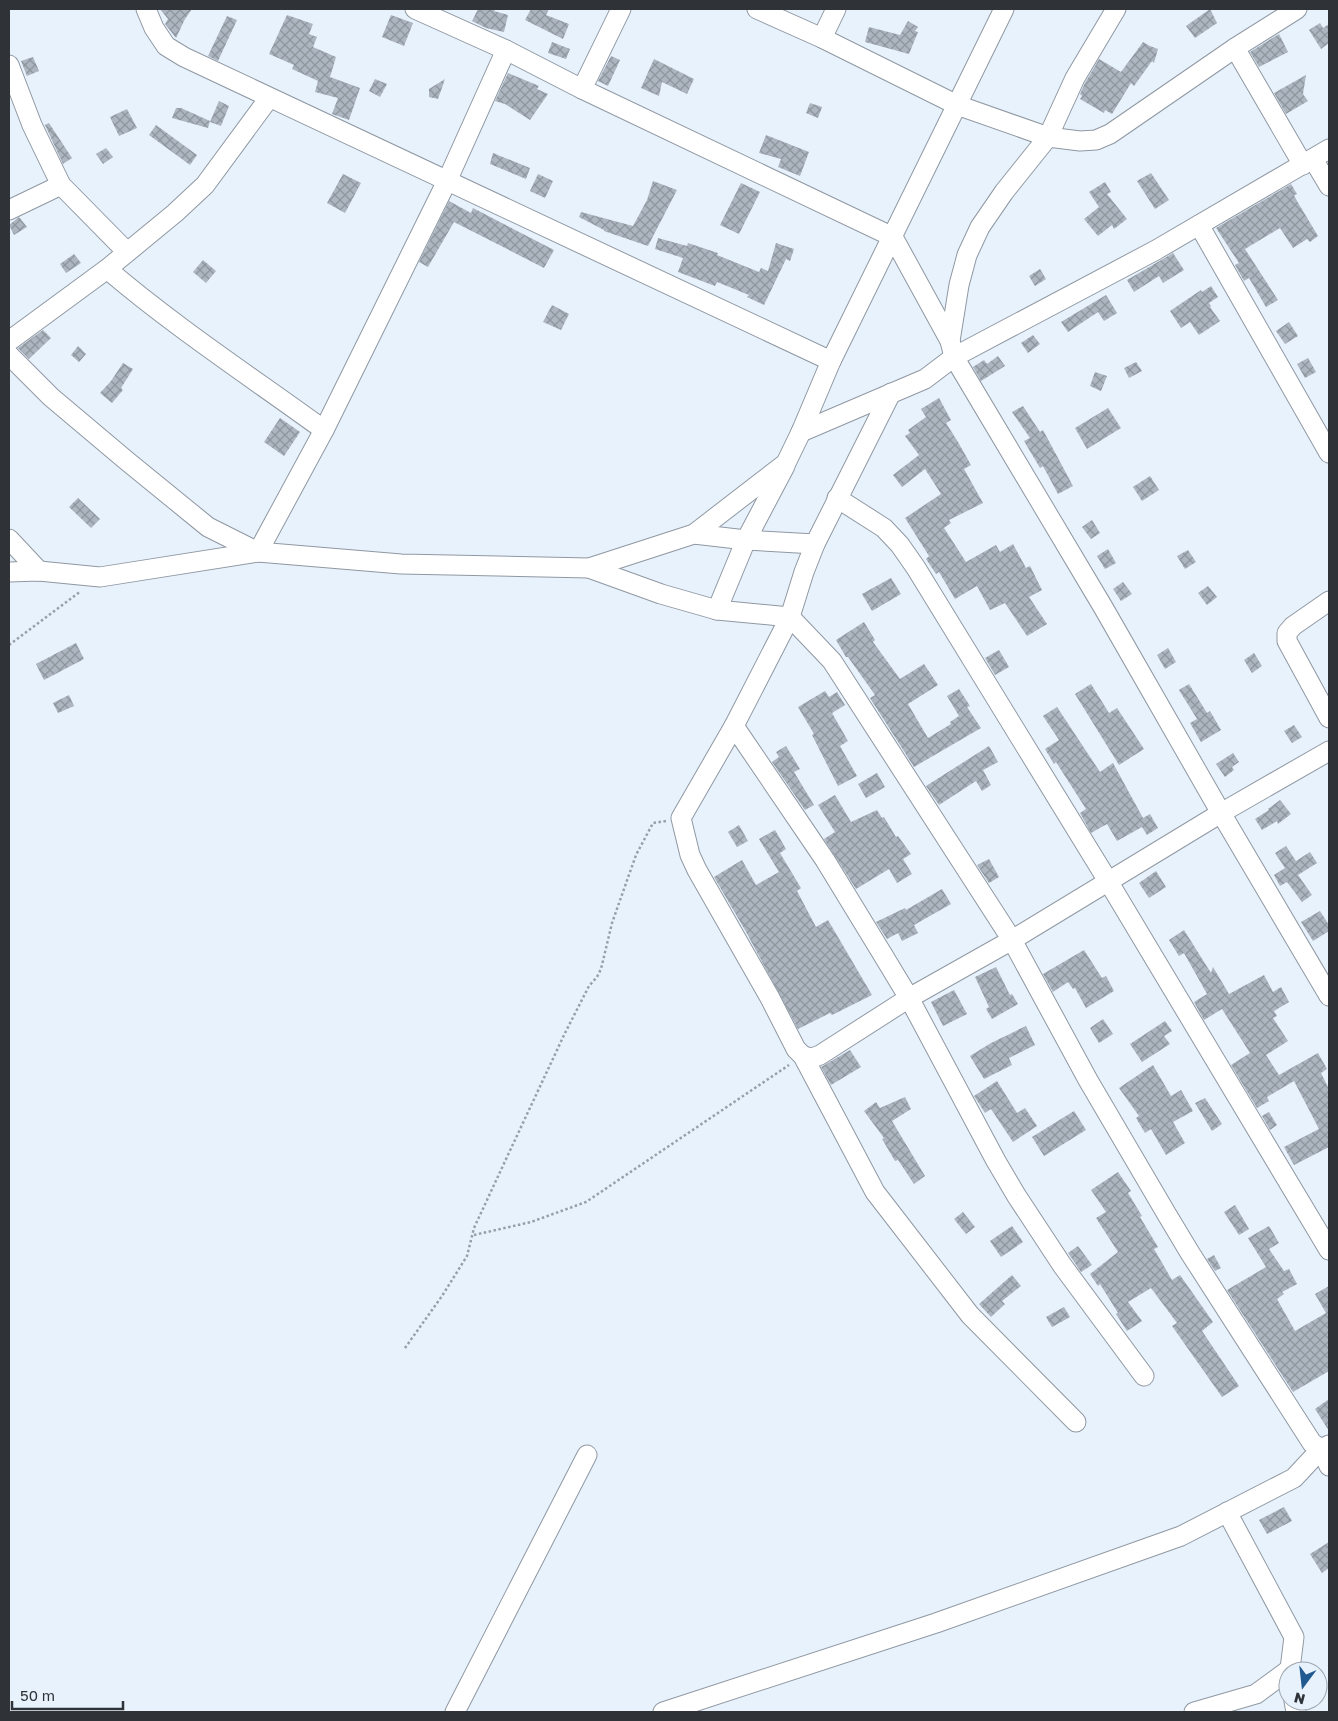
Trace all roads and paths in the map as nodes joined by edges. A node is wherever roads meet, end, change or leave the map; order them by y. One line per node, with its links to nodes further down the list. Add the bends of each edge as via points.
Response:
1 (146, 9): 14 (street, via 166,46)
2 (415, 9): 11 (street)
3 (620, 9): 13 (street)
4 (757, 9): 9 (street)
5 (836, 9): 9 (street)
6 (1004, 9): 15 (street)
7 (1116, 9): 16 (street, via 1075,78)
8 (1297, 9): 10 (street)
9 (822, 38): 15 (street)
10 (1235, 48): 16 (street, via 1110,134 1096,140 1080,141); 18 (street)
11 (506, 50): 13 (street); 19 (street)
12 (9, 65): 20 (street)
13 (582, 89): 24 (street)
14 (269, 98): 19 (street); 25 (street, via 205,185)
15 (957, 105): 16 (street); 24 (street)
16 (1048, 137): 28 (street, via 980,227 959,285)
17 (1329, 149): 18 (street)
18 (1308, 162): 21 (street); 23 (street)
19 (447, 180): 30 (street); 32 (street)
20 (60, 185): 22 (street); 25 (street)
21 (1329, 186)
22 (9, 210)
23 (1199, 225): 28 (street, via 1156,250); 34 (street)
24 (893, 237): 28 (street); 30 (street)
25 (127, 252): 26 (street)
26 (107, 268): 27 (street); 32 (street, via 176,324)
27 (9, 341)
28 (952, 349): 31 (street, via 925,379); 53 (street)
29 (9, 355): 41 (street, via 51,396 208,527)
30 (831, 361): 33 (street)
31 (891, 393): 33 (street); 36 (street)
32 (324, 430): 41 (street)
33 (801, 432): 35 (street)
34 (1329, 453)
35 (786, 463): 37 (street); 39 (street)
36 (837, 498): 40 (street); 55 (street, via 884,528 900,545)
37 (694, 534): 39 (street); 42 (street)
38 (9, 538): 43 (street)
39 (746, 540): 40 (street); 47 (street)
40 (815, 544): 48 (street)
41 (258, 552): 42 (street, via 400,564); 45 (street)
42 (589, 568): 47 (street)
43 (39, 571): 44 (street); 45 (street)
44 (9, 572)
45 (100, 577): 49 (path)
46 (1329, 601): 50 (street, via 1287,633 1287,641)
47 (718, 610): 48 (street)
48 (790, 617): 51 (street); 56 (street, via 832,661)
49 (9, 645)
50 (1329, 718)
51 (734, 726): 54 (street); 58 (street, via 825,860)
52 (1329, 751): 53 (street)
53 (1221, 814): 55 (street); 57 (street)
54 (681, 818): 59 (street, via 697,870 796,1049); 62 (path, via 653,823 636,855 612,923 600,970 589,986 515,1139 474,1228 467,1256)
55 (1108, 881): 56 (street); 61 (street)
56 (1012, 940): 58 (street); 65 (street, via 1088,1080 1190,1253 1312,1443)
57 (1329, 996)
58 (909, 998): 59 (street, via 820,1055 812,1058); 63 (street, via 1016,1195 1062,1266)
59 (803, 1056): 60 (path, via 586,1202 531,1222); 64 (street, via 875,1192 970,1315)
60 (474, 1235)
61 (1329, 1250)
62 (404, 1348)
63 (1144, 1376)
64 (1076, 1422)
65 (1326, 1453): 67 (street, via 1294,1478)
66 (587, 1455): 70 (street)
67 (1227, 1512): 68 (street, via 1294,1637); 71 (street, via 1181,1536 1136,1552)
68 (1291, 1661)
69 (1278, 1678): 72 (street, via 1256,1694)
70 (454, 1712)
71 (663, 1712)
72 (1194, 1712)

